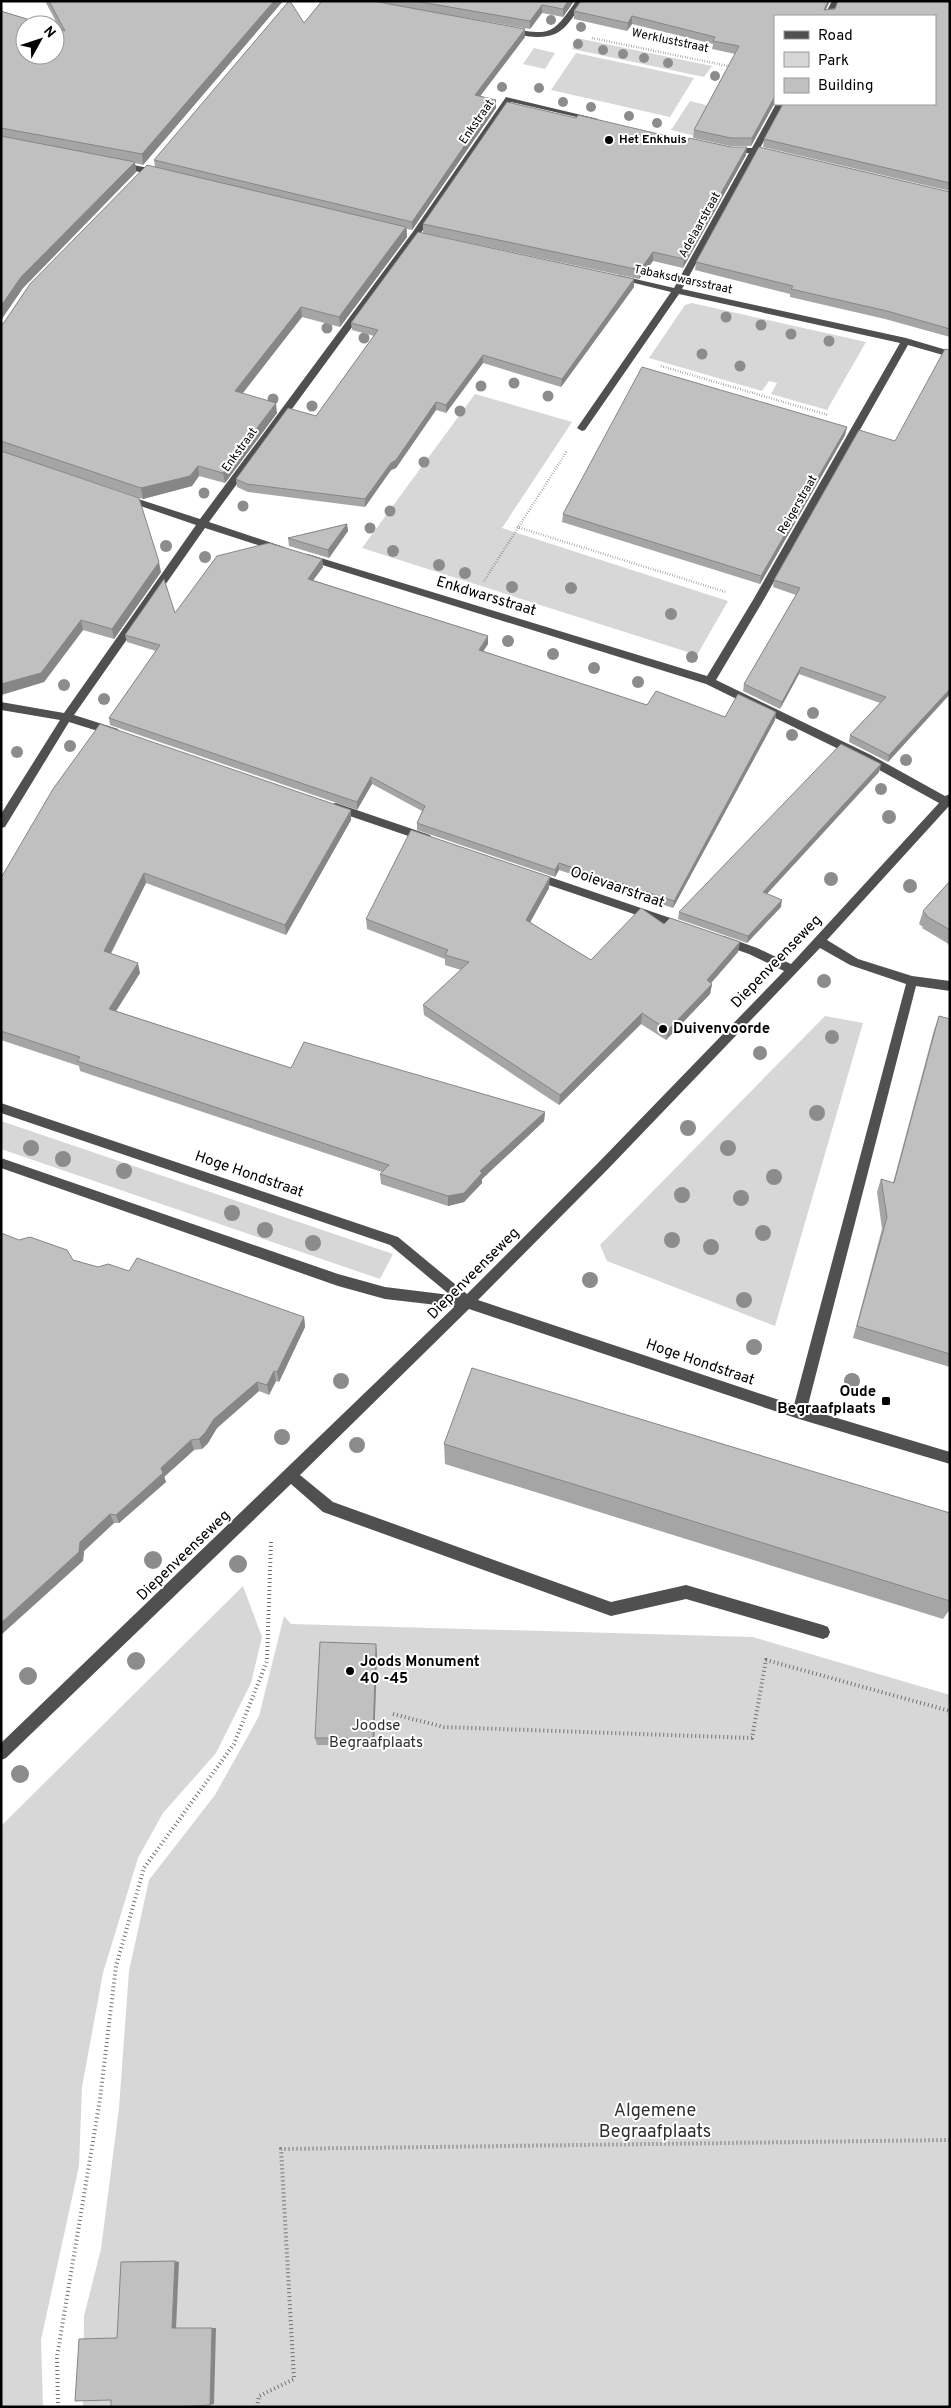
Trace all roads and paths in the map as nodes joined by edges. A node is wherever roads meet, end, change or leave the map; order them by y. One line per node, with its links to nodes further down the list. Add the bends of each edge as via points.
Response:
1 (580, 1): 5 (street)
2 (836, 1): 3 (street)
3 (829, 15)
4 (500, 28): 5 (street, via 548,37)
5 (559, 32): 6 (path, Werkluststraat)
6 (736, 68)
7 (779, 105): 10 (street, Adelaarstraat)
8 (600, 120): 25 (street, Enkstraat, via 509,99 415,235)
9 (721, 149): 10 (street)
10 (756, 150): 11 (street); 18 (street, Adelaarstraat)
11 (785, 157)
12 (107, 162): 14 (street)
13 (152, 163): 14 (street)
14 (146, 170): 15 (street); 16 (street)
15 (165, 175)
16 (139, 177)
17 (609, 276): 18 (street, Tabaksdwarsstraat)
18 (677, 291): 19 (street, Tabaksdwarsstraat); 21 (street, Adelaarstraat)
19 (906, 341): 20 (street, Tabaksdwarsstraat); 22 (street, Reigerstraat)
20 (950, 354)
21 (630, 356): 22 (path); 23 (street, Adelaarstraat)
22 (859, 424): 27 (street, Reigerstraat)
23 (582, 428): 26 (path)
24 (120, 496): 25 (street, Enkdwarsstraat)
25 (202, 524): 28 (street, Enkdwarsstraat); 31 (street, Enkstraat)
26 (517, 527): 27 (path); 28 (path, via 480,586)
27 (758, 601): 29 (street, Reigerstraat)
28 (475, 610): 29 (street, Enkdwarsstraat)
29 (710, 681): 33 (street, Enkdwarsstraat)
30 (1, 706): 31 (street)
31 (67, 717): 32 (street); 35 (street, Enkstraat)
32 (121, 734)
33 (948, 800): 40 (street, Diepenveenseweg)
34 (324, 803): 36 (street)
35 (1, 824)
36 (436, 841)
37 (520, 870): 38 (street, Ooievaarstraat)
38 (697, 932)
39 (715, 938): 41 (street)
40 (820, 942): 41 (street, Diepenveenseweg); 42 (street, via 854,962)
41 (793, 970): 46 (street, Diepenveenseweg)
42 (912, 980): 43 (street); 47 (street)
43 (950, 986)
44 (1, 1108): 46 (street, Hoge Hondstraat, via 394,1241)
45 (1, 1163): 46 (street, Hoge Hondstraat, via 338,1280 385,1293)
46 (469, 1302): 47 (street, Hoge Hondstraat); 49 (street, Diepenveenseweg)
47 (799, 1413): 48 (street, Hoge Hondstraat)
48 (950, 1458)
49 (292, 1476): 50 (street, Diepenveenseweg); 51 (street, via 328,1507 611,1609 686,1592)
50 (272, 1494): 54 (street, Diepenveenseweg); 56 (path, via 267,1662 234,1744 144,1868 116,1966 100,2098 58,2357)
51 (823, 1632)
52 (950, 1711): 53 (path, via 766,1660 752,1738 444,1727)
53 (392, 1714)
54 (1, 1753)
55 (950, 2140): 57 (path, via 281,2149 294,2379 259,2396)
56 (58, 2407)
57 (257, 2407)

